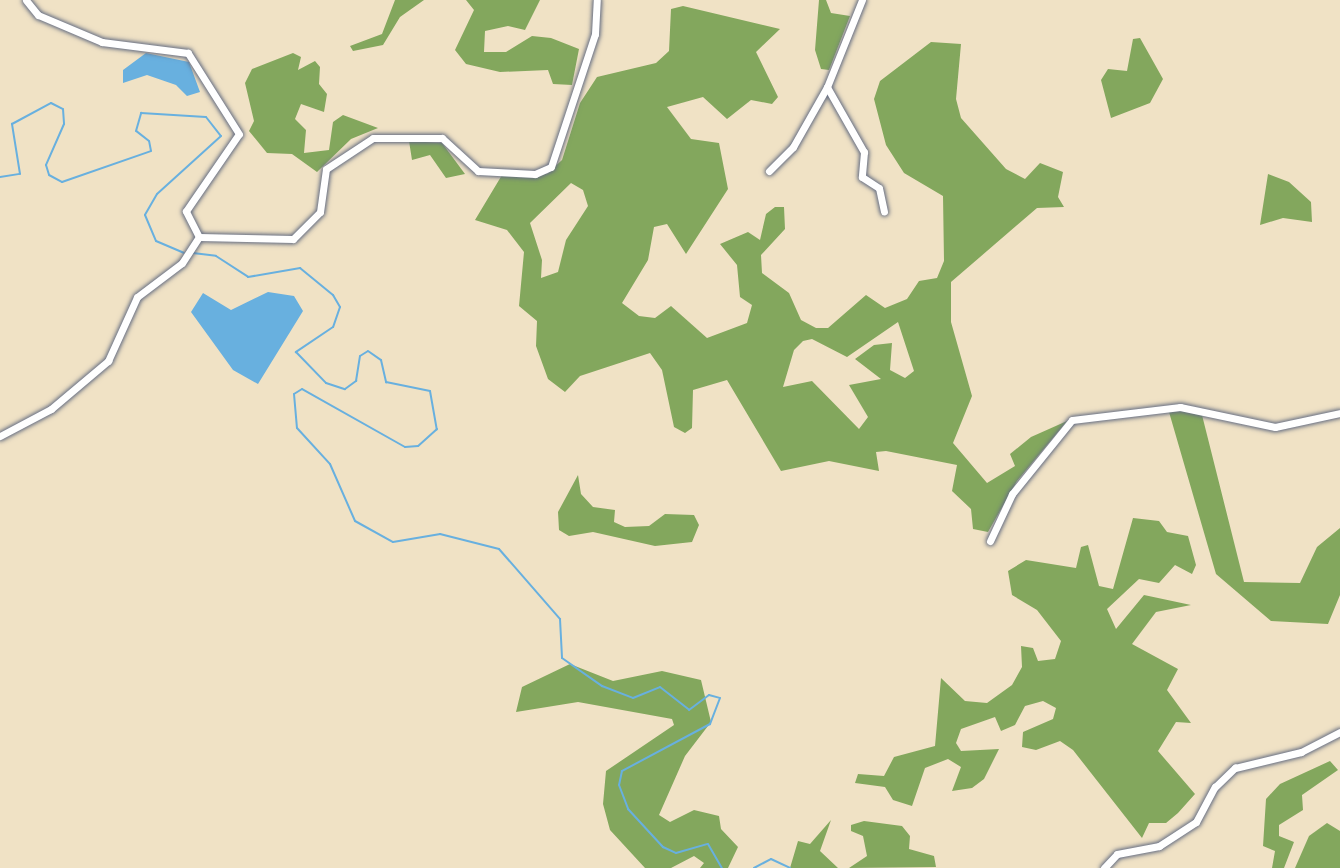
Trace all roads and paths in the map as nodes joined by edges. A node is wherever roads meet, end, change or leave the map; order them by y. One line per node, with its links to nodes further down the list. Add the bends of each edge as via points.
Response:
1 (26, 0): 7 (street, via 38,15 102,42 193,57 239,134 186,211)
2 (597, 0): 7 (street, via 595,34 551,167 535,174 478,171 442,138 373,138 326,169 320,212 293,239)
3 (862, 0): 4 (street)
4 (827, 87): 5 (street, via 793,147); 6 (street, via 864,152 862,177 878,185)
5 (769, 172)
6 (884, 211)
7 (196, 240): 9 (street, via 187,257 137,297 101,369 51,409)
8 (1340, 413): 10 (street, via 1275,427 1180,407 1072,420 1012,494)
9 (0, 436)
10 (990, 541)
11 (1340, 732): 12 (street, via 1307,750 1235,768 1215,786 1191,825 1159,846 1117,854)
12 (1104, 868)

